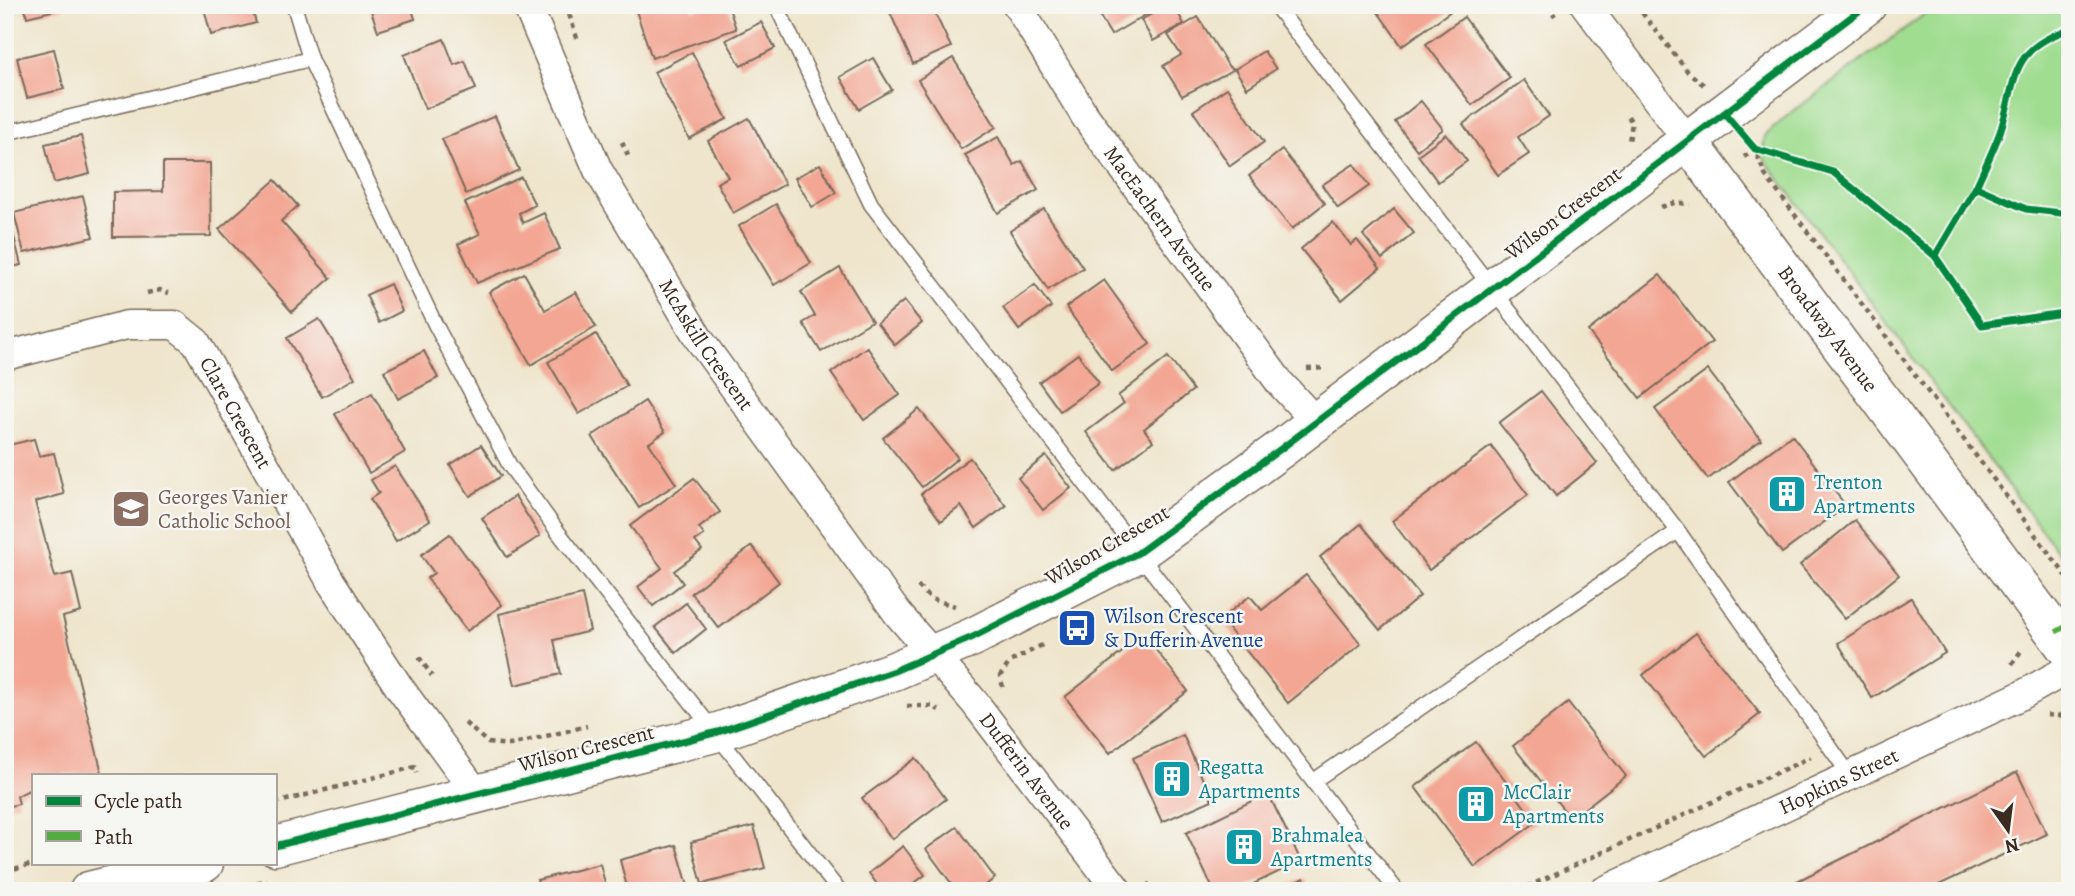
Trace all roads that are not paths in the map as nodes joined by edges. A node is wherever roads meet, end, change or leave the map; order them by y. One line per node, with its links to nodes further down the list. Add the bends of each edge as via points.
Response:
1 (294, 5): 8 (lane)
2 (527, 5): 16 (street, McAskill Crescent, via 598,170 699,339 898,614)
3 (776, 5): 15 (lane, via 871,204)
4 (1017, 5): 13 (street, MacEachern Avenue, via 1085,116 1280,383)
5 (1275, 5): 11 (lane)
6 (1585, 5): 10 (street, Broadway Avenue)
7 (1867, 5): 10 (street, Wilson Crescent)
8 (310, 59): 9 (lane); 19 (lane, via 436,324 510,466 689,701)
9 (5, 133)
10 (1688, 141): 11 (street, Wilson Crescent); 17 (street, Broadway Avenue)
11 (1494, 287): 13 (street, Wilson Crescent); 14 (lane)
12 (5, 356): 22 (street, Clare Crescent, via 127,325 175,325 196,342 331,582 399,687)
13 (1316, 422): 15 (street, Wilson Crescent)
14 (1678, 531): 20 (lane); 21 (lane)
15 (1138, 552): 16 (street, Wilson Crescent); 21 (lane)
16 (933, 653): 19 (street, Wilson Crescent); 27 (street, Dufferin Avenue)
17 (2070, 653)
18 (2070, 668): 20 (street, Hopkins Street, via 2022,695)
19 (718, 732): 22 (street, Wilson Crescent); 26 (lane)
20 (1849, 774): 29 (street, Hopkins Street)
21 (1315, 780): 28 (lane)
22 (477, 794): 23 (street, Wilson Crescent)
23 (276, 862)
24 (200, 864): 25 (street)
25 (89, 891)
26 (839, 891)
27 (1118, 891)
28 (1397, 891)
29 (1604, 891)

